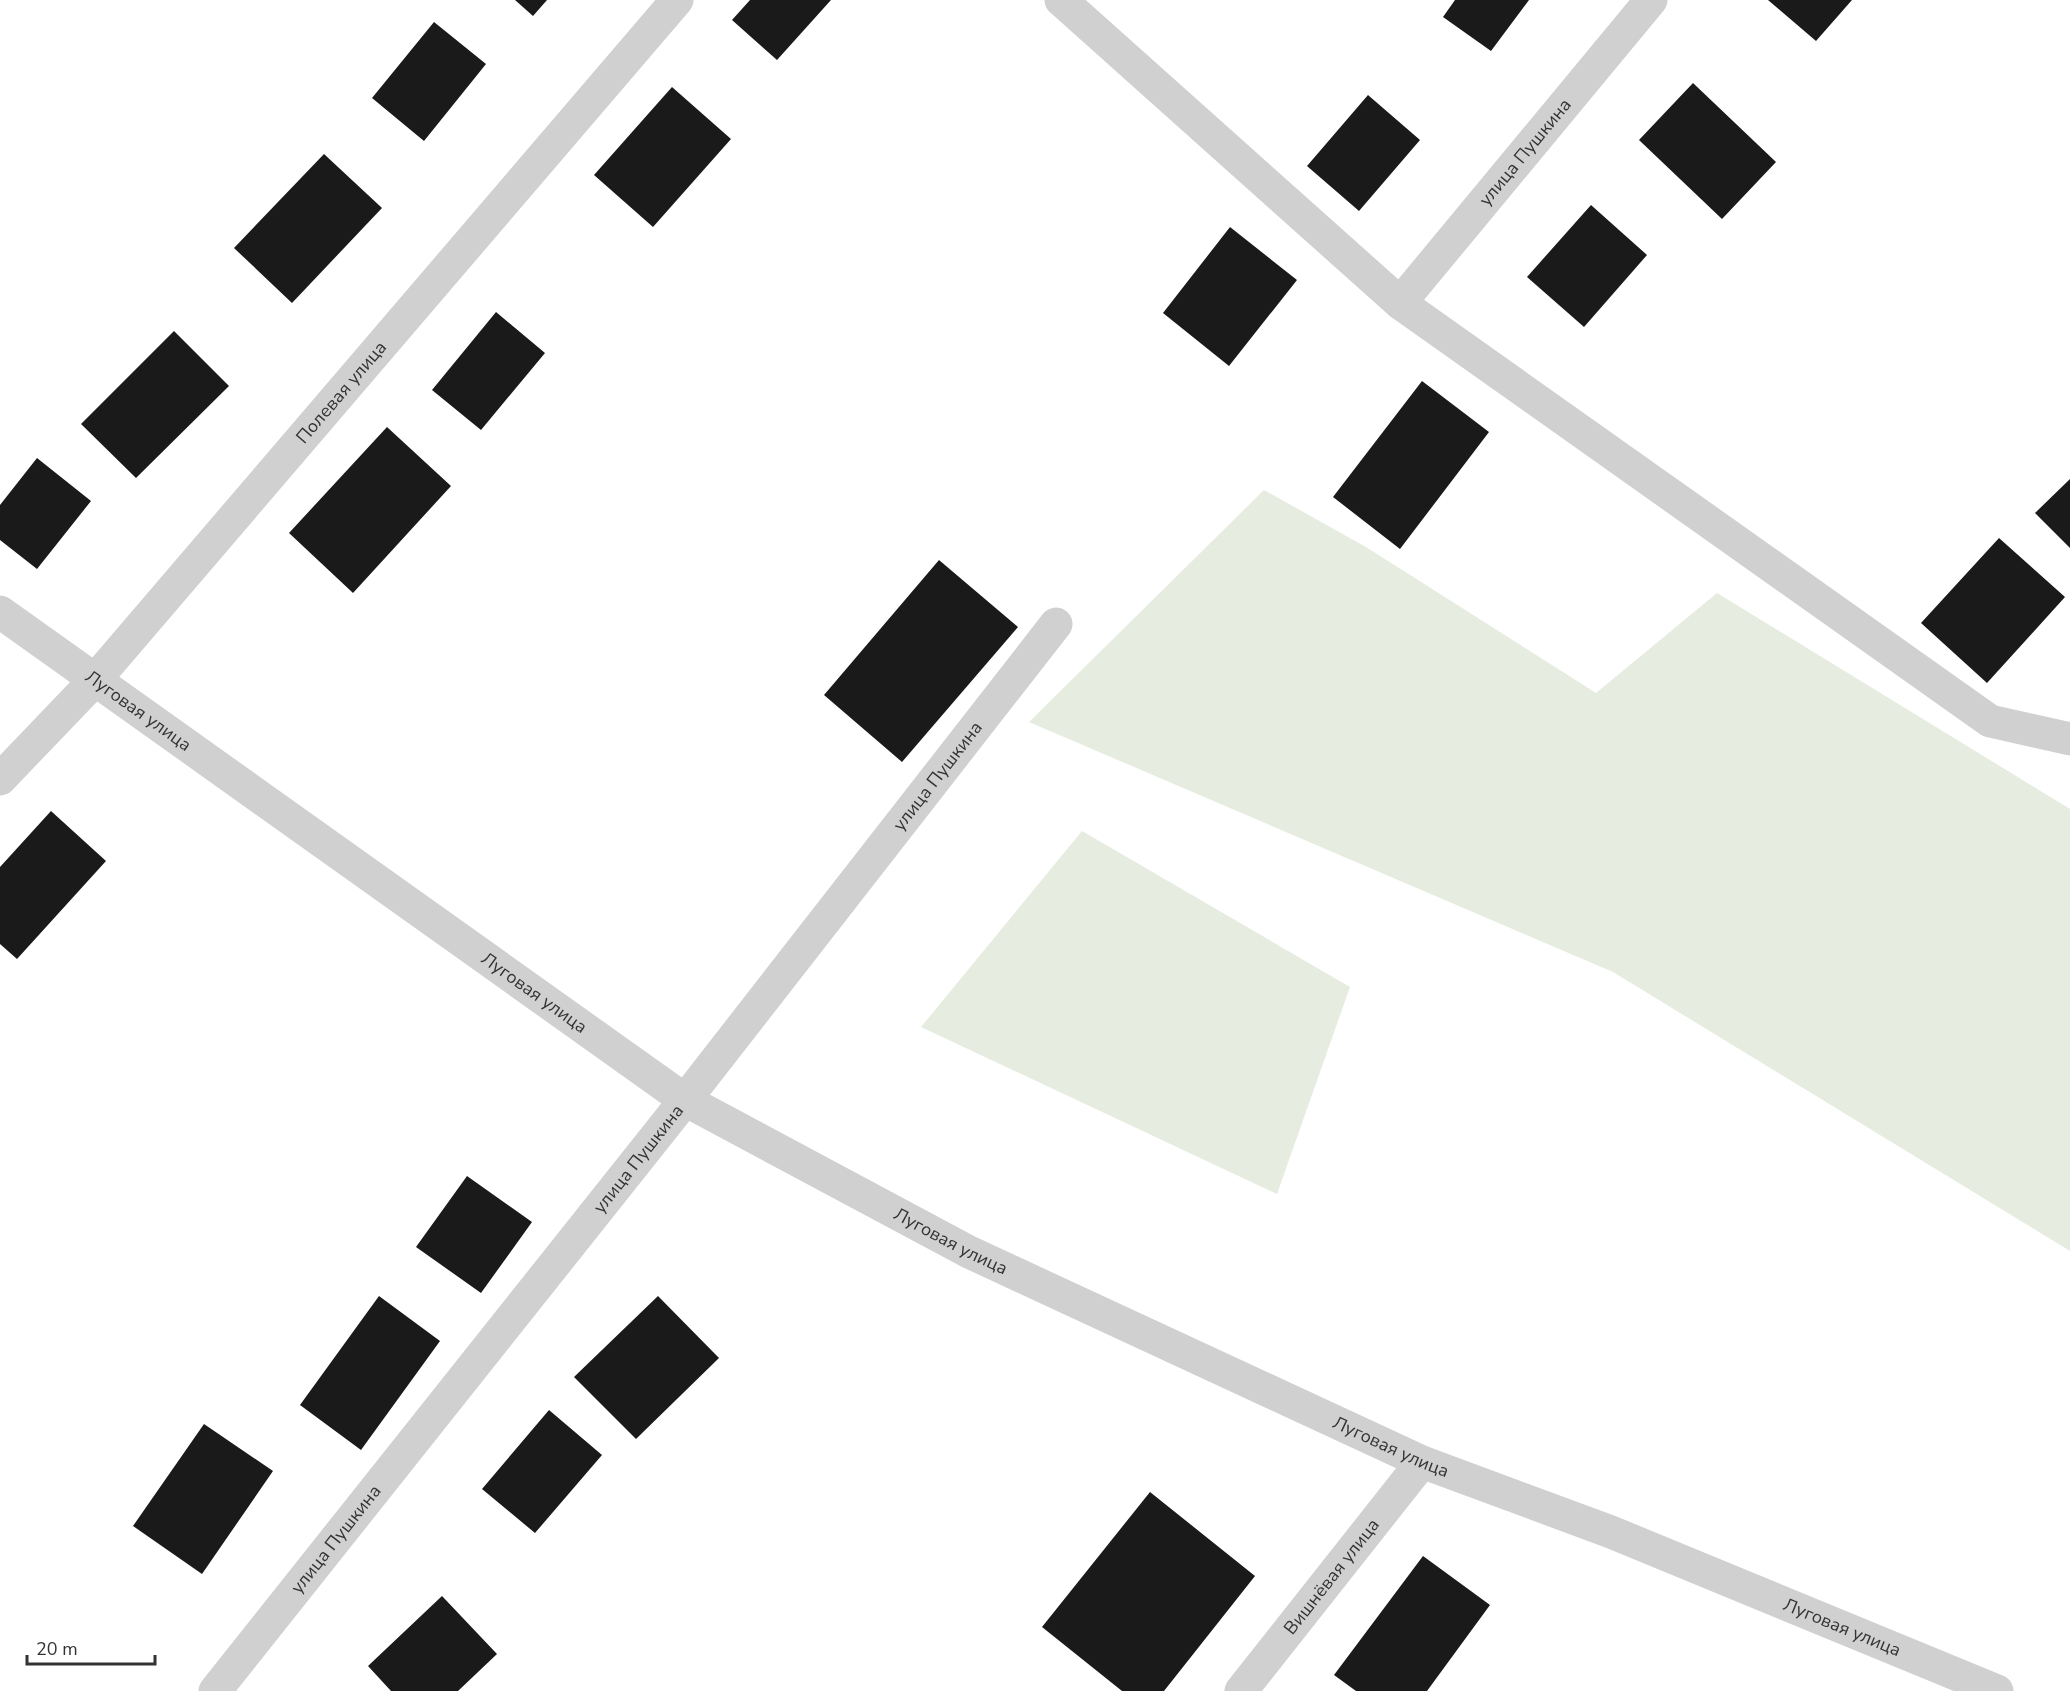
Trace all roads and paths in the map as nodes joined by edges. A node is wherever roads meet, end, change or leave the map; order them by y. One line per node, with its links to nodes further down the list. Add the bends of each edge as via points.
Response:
1 (677, 0): 7 (street, Полевая улица)
2 (1060, 0): 4 (street)
3 (1651, 0): 4 (street, улица Пушкина)
4 (1400, 303): 8 (street, via 1990,721)
5 (0, 612): 7 (street, Луговая улица)
6 (1056, 624): 10 (street, улица Пушкина)
7 (94, 681): 9 (street, Полевая улица); 10 (street, Луговая улица)
8 (2070, 739)
9 (0, 779)
10 (685, 1100): 11 (street, Луговая улица, via 969,1252); 12 (street, улица Пушкина)
11 (1422, 1462): 13 (street, Вишнёвая улица); 14 (street, Луговая улица, via 1611,1532)
12 (215, 1691)
13 (1241, 1691)
14 (1997, 1691)

